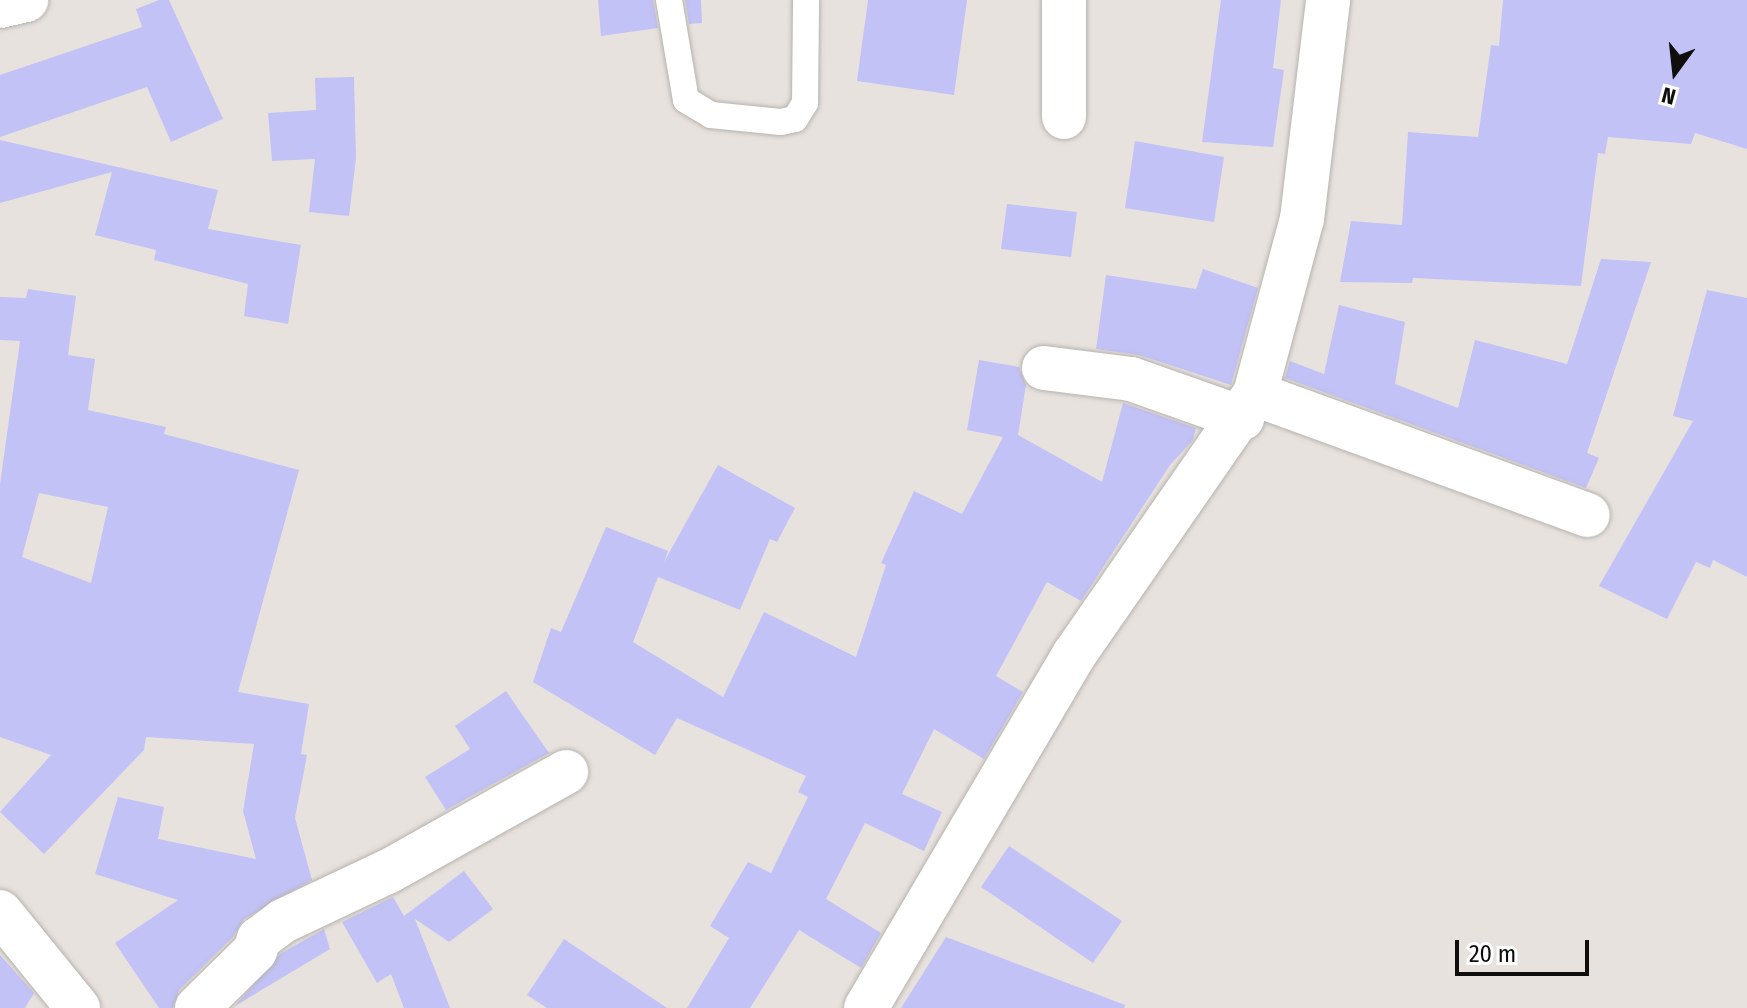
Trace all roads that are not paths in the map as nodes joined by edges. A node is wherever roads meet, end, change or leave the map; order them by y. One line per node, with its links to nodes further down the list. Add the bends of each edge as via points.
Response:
1 (26, 0): 6 (street)
2 (669, 0): 3 (lane, via 686,100 711,115 781,122 795,119 805,103)
3 (806, 0)
4 (1064, 0): 7 (street)
5 (1328, 0): 9 (street, via 1302,219)
6 (0, 6)
7 (1064, 117)
8 (1044, 368): 9 (street, via 1131,379)
9 (1248, 406): 10 (street); 15 (street, via 1074,655)
10 (1588, 515)
11 (566, 772): 14 (street, via 389,871 283,921 259,939 255,951)
12 (4, 928): 13 (street)
13 (78, 1008)
14 (197, 1008)
15 (866, 1008)

